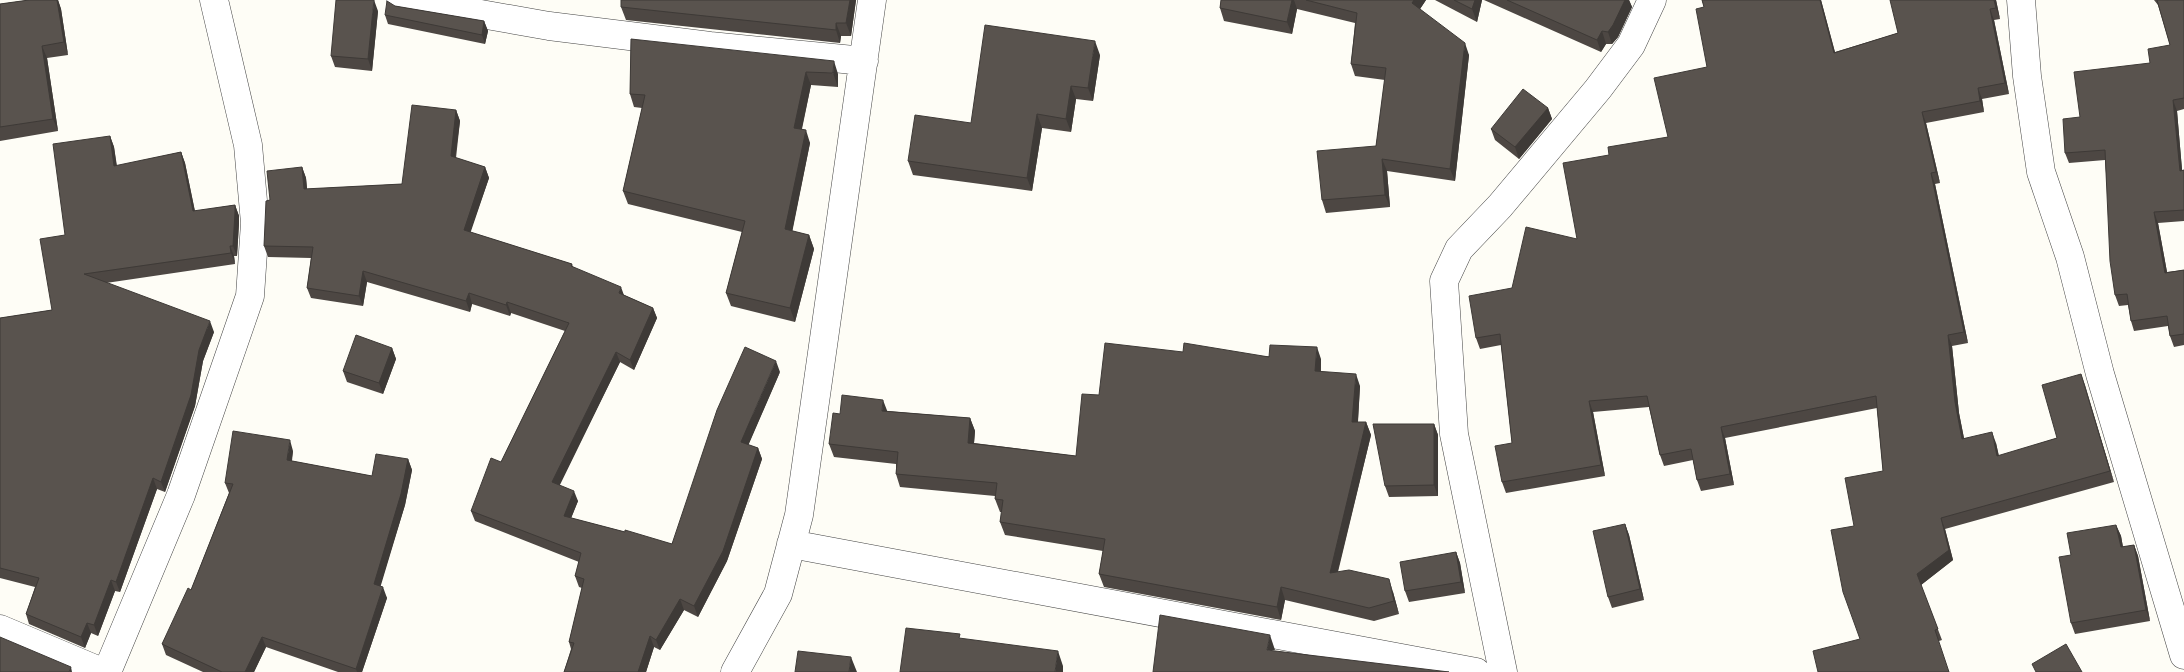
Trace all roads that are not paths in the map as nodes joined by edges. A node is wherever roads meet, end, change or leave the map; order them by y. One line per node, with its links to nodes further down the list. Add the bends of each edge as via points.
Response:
1 (214, 0): 11 (street, via 248,145 255,223 250,296 181,495)
2 (401, 0): 6 (street, via 549,26)
3 (872, 0): 6 (street)
4 (1652, 0): 14 (street, via 1631,45 1500,206 1459,249 1444,282 1454,434)
5 (2021, 0): 9 (street, via 2027,76 2041,172 2070,257 2100,374)
6 (864, 61): 7 (street, via 800,515)
7 (791, 544): 12 (street, via 778,594); 13 (street)
8 (0, 629): 10 (street)
9 (2184, 655)
10 (102, 672)
11 (108, 672)
12 (734, 672)
13 (1476, 672)
14 (1503, 672)

